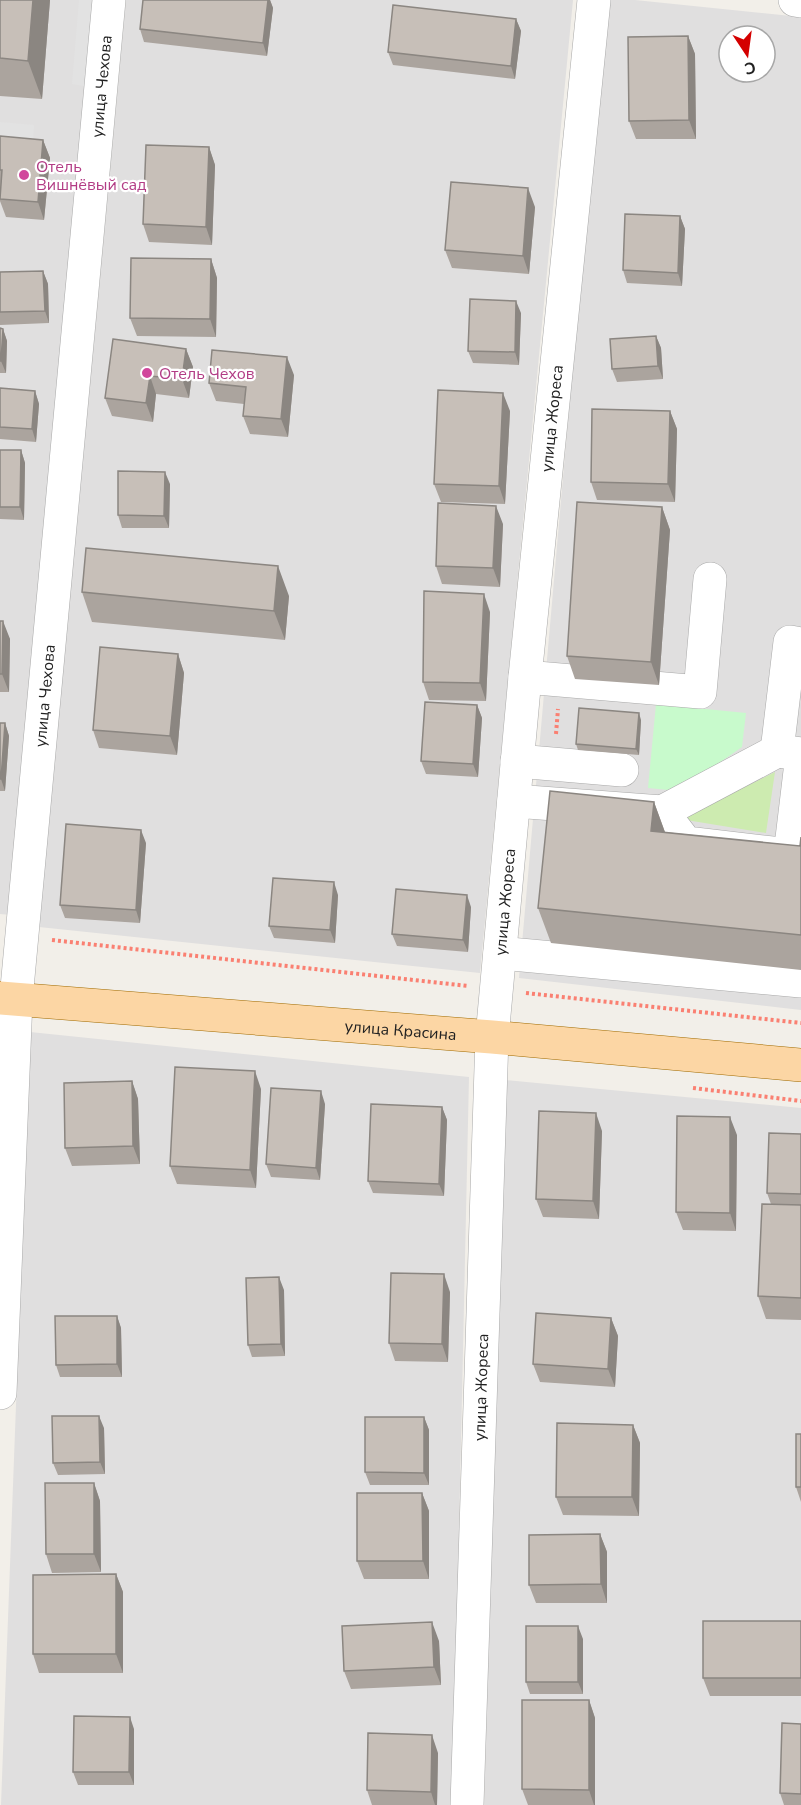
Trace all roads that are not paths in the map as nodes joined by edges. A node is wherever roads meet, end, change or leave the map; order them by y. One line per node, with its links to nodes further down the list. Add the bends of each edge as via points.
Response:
1 (109, 0): 13 (street, улица Чехова)
2 (594, 0): 7 (street, улица Жореса)
3 (795, 0): 4 (street)
4 (801, 1)
5 (710, 579): 7 (street, via 700,692)
6 (801, 644): 8 (street, via 790,642)
7 (525, 676): 9 (street, улица Жореса)
8 (793, 756): 12 (street); 12 (street, via 790,855 686,843)
9 (517, 760): 10 (street); 11 (street, улица Жореса)
10 (622, 770)
11 (514, 801): 12 (street); 14 (street, улица Жореса)
12 (662, 812)
13 (11, 935): 16 (street, улица Чехова)
14 (500, 953): 15 (street); 17 (street, улица Жореса)
15 (801, 981)
16 (8, 998): 17 (main road, улица Красина); 19 (street, улица Чехова)
17 (492, 1037): 18 (main road, улица Красина); 20 (street, улица Жореса)
18 (801, 1065)
19 (0, 1393)
20 (467, 1805)

